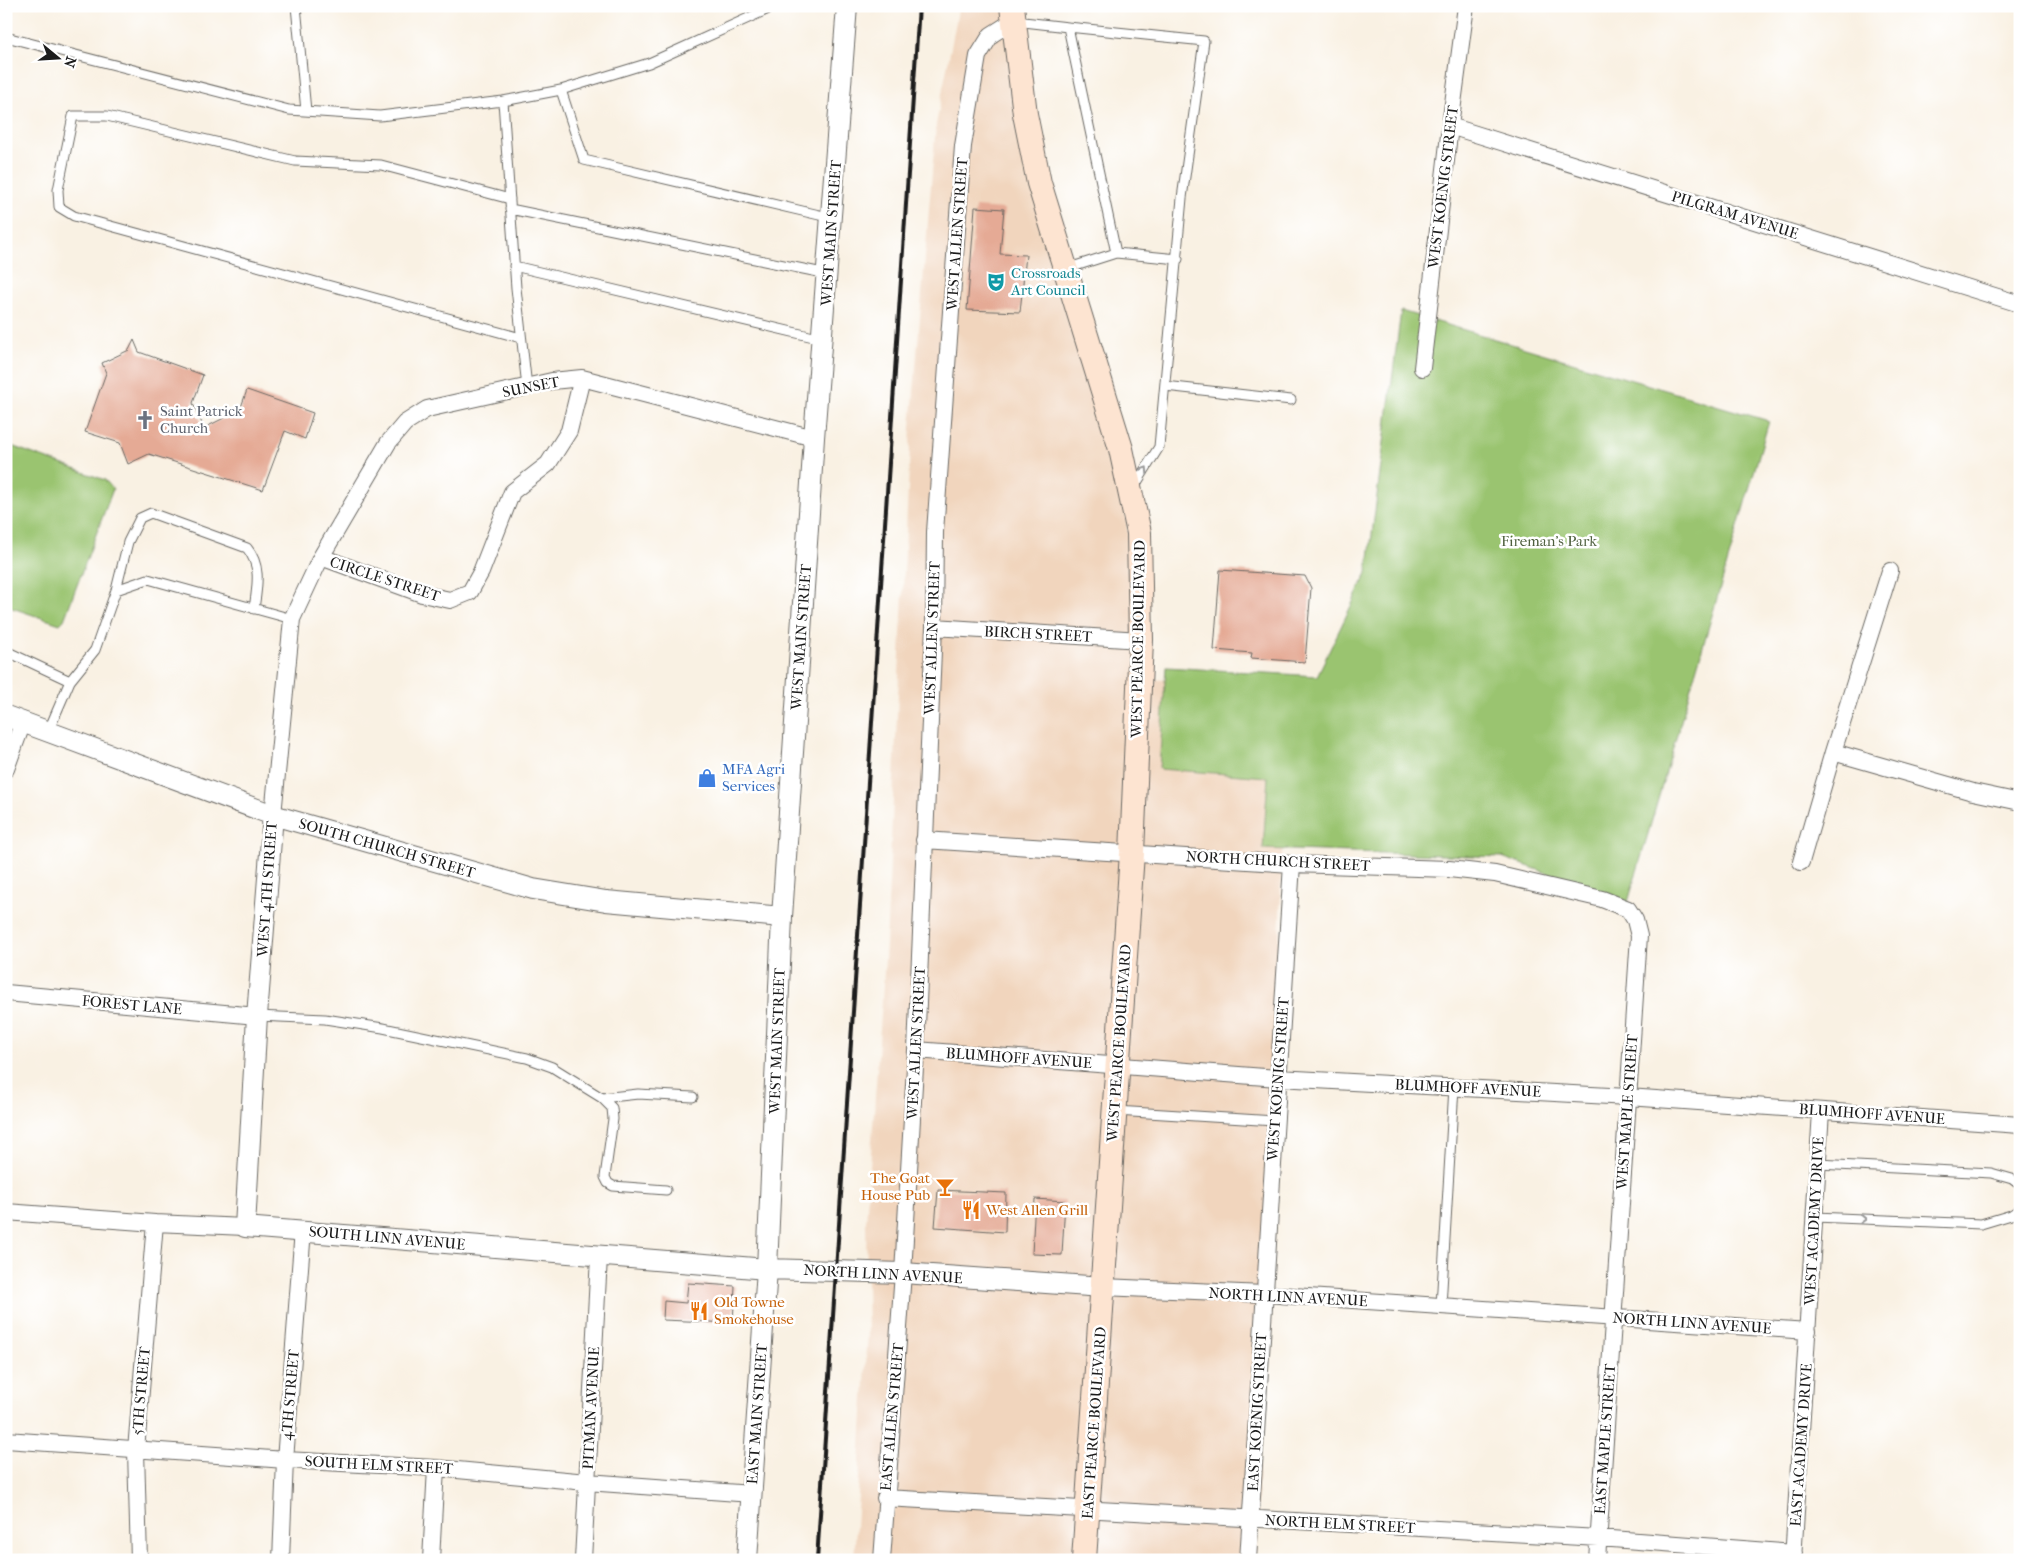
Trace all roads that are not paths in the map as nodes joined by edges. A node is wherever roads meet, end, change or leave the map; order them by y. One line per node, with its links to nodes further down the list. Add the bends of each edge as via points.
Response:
1 (296, 6): 10 (lane)
2 (775, 6): 8 (lane, via 649,63)
3 (847, 6): 13 (street, WEST MAIN STREET)
4 (1466, 6): 11 (street, WEST KOENIG STREET)
5 (1012, 14): 6 (lane); 17 (main road, WEST PEARCE BOULEVARD, via 1025,114 1039,183); 34 (street, WEST ALLEN STREET, via 991,35 978,56 963,146 935,532)
6 (1068, 27): 14 (lane); 15 (lane, via 1204,41 1182,198)
7 (6, 37): 10 (lane, via 289,110)
8 (560, 90): 9 (lane); 13 (lane, via 584,160)
9 (503, 101): 10 (lane, via 380,116); 12 (lane)
10 (306, 111)
11 (1450, 126): 19 (street, PILGRAM AVENUE); 22 (street, WEST KOENIG STREET)
12 (510, 204): 16 (lane); 18 (lane); 20 (lane, via 381,164 295,161 107,116 73,116 58,190 59,207 74,216)
13 (832, 218): 18 (street, WEST MAIN STREET)
14 (1116, 253): 15 (lane); 17 (lane)
15 (1178, 259): 24 (lane)
16 (514, 266): 20 (lane); 21 (lane)
17 (1065, 269): 28 (main road, WEST PEARCE BOULEVARD, via 1121,450)
18 (828, 274): 21 (street, WEST MAIN STREET)
19 (2020, 304)
20 (521, 338): 25 (lane)
21 (822, 339): 27 (street, WEST MAIN STREET)
22 (1422, 368)
23 (582, 378): 25 (street, SUNSET); 27 (street, SUNSET); 29 (street, CIRCLE STREET, via 569,431 548,464 512,492 470,592 450,600 422,594)
24 (1166, 386): 26 (lane); 28 (lane, one-way to 24, via 1160,447)
25 (526, 387): 29 (street, SUNSET, via 427,409 405,422 388,443)
26 (1291, 400)
27 (814, 438): 49 (street, WEST MAIN STREET)
28 (1130, 492): 35 (main road, WEST PEARCE BOULEVARD, via 1139,533)
29 (321, 557): 33 (street, WEST 4TH STREET)
30 (1890, 571): 40 (street)
31 (116, 590): 32 (lane, via 148,579); 32 (lane, via 128,542 140,518 151,513 247,548 254,557 258,577); 37 (lane, via 95,650)
32 (254, 609): 33 (lane)
33 (292, 618): 43 (street, WEST 4TH STREET)
34 (934, 627): 35 (street, BIRCH STREET); 44 (street, WEST ALLEN STREET)
35 (1141, 640): 45 (main road, WEST PEARCE BOULEVARD)
36 (6, 651): 37 (lane)
37 (70, 680): 39 (lane)
38 (15, 719): 39 (street, SOUTH CHURCH STREET); 41 (street)
39 (48, 732): 43 (street, SOUTH CHURCH STREET)
40 (1833, 752): 42 (street); 46 (street)
41 (6, 769)
42 (2020, 802)
43 (273, 815): 49 (street, SOUTH CHURCH STREET, via 533,889 606,901); 51 (street, WEST 4TH STREET)
44 (924, 840): 45 (street, NORTH CHURCH STREET); 52 (street, WEST ALLEN STREET)
45 (1132, 853): 47 (street, NORTH CHURCH STREET); 53 (main road, WEST PEARCE BOULEVARD)
46 (1801, 862)
47 (1292, 864): 48 (street, NORTH CHURCH STREET, via 1449,869 1496,874); 54 (street, WEST KOENIG STREET)
48 (1628, 908): 57 (street, WEST MAPLE STREET, via 1636,920 1639,936)
49 (782, 917): 73 (street, WEST MAIN STREET)
50 (6, 993): 51 (street, FOREST LANE)
51 (257, 1016): 58 (lane, via 325,1019 383,1028 527,1058 552,1067); 70 (street, WEST 4TH STREET)
52 (916, 1050): 53 (street, BLUMHOFF AVENUE); 74 (street, WEST ALLEN STREET)
53 (1117, 1065): 54 (street, BLUMHOFF AVENUE); 59 (main road, WEST PEARCE BOULEVARD)
54 (1278, 1078): 55 (street, BLUMHOFF AVENUE); 61 (street, WEST KOENIG STREET)
55 (1454, 1087): 57 (street, BLUMHOFF AVENUE); 77 (lane)
56 (693, 1096): 58 (lane, via 638,1094)
57 (1628, 1096): 60 (street, BLUMHOFF AVENUE); 78 (street, WEST MAPLE STREET)
58 (602, 1098): 65 (lane, via 612,1108 613,1119 605,1177 608,1183)
59 (1114, 1110): 61 (lane); 75 (main road, WEST PEARCE BOULEVARD)
60 (1821, 1111): 62 (street, BLUMHOFF AVENUE); 63 (street, WEST ACADEMY DRIVE)
61 (1275, 1121): 76 (street, WEST KOENIG STREET)
62 (2020, 1125)
63 (1818, 1164): 64 (lane, via 1991,1173); 68 (street, WEST ACADEMY DRIVE)
64 (2020, 1185)
65 (666, 1190)
66 (2020, 1209): 68 (lane, one-way to 66, via 1981,1224)
67 (6, 1212): 69 (street, SOUTH LINN AVENUE)
68 (1814, 1217): 79 (street, WEST ACADEMY DRIVE)
69 (155, 1223): 70 (street, SOUTH LINN AVENUE); 81 (street, 5TH STREET)
70 (246, 1227): 71 (street, SOUTH LINN AVENUE)
71 (303, 1230): 72 (street, SOUTH LINN AVENUE); 82 (street, 4TH STREET)
72 (599, 1257): 73 (street, SOUTH LINN AVENUE); 84 (street, PITMAN AVENUE)
73 (767, 1269): 74 (street, NORTH LINN AVENUE); 85 (street, EAST MAIN STREET)
74 (903, 1274): 75 (street, NORTH LINN AVENUE); 86 (street, EAST ALLEN STREET)
75 (1103, 1287): 76 (street, NORTH LINN AVENUE); 87 (main road, EAST PEARCE BOULEVARD)
76 (1264, 1294): 77 (street, NORTH LINN AVENUE); 88 (street, EAST KOENIG STREET)
77 (1442, 1306): 78 (street, NORTH LINN AVENUE)
78 (1612, 1318): 79 (street, NORTH LINN AVENUE); 89 (street, EAST MAPLE STREET)
79 (1808, 1331): 90 (street, EAST ACADEMY DRIVE)
80 (6, 1440): 81 (street, SOUTH ELM STREET)
81 (136, 1450): 82 (street, SOUTH ELM STREET); 91 (street, 5TH STREET)
82 (285, 1460): 83 (street, SOUTH ELM STREET); 92 (street, 4TH STREET)
83 (436, 1468): 84 (street, SOUTH ELM STREET); 93 (street)
84 (587, 1482): 85 (street, SOUTH ELM STREET); 94 (street, PITMAN AVENUE)
85 (752, 1494): 95 (street, EAST MAIN STREET)
86 (886, 1498): 87 (street, NORTH ELM STREET); 96 (street, EAST ALLEN STREET)
87 (1088, 1508): 88 (street, NORTH ELM STREET); 97 (main road, EAST PEARCE BOULEVARD)
88 (1251, 1519): 89 (street, NORTH ELM STREET); 98 (street, EAST KOENIG STREET)
89 (1598, 1538): 90 (street, NORTH ELM STREET); 99 (street, EAST MAPLE STREET)
90 (1794, 1556)
91 (139, 1560)
92 (281, 1560)
93 (431, 1560)
94 (582, 1560)
95 (747, 1560)
96 (882, 1560)
97 (1084, 1560)
98 (1248, 1560)
99 (1597, 1560)

